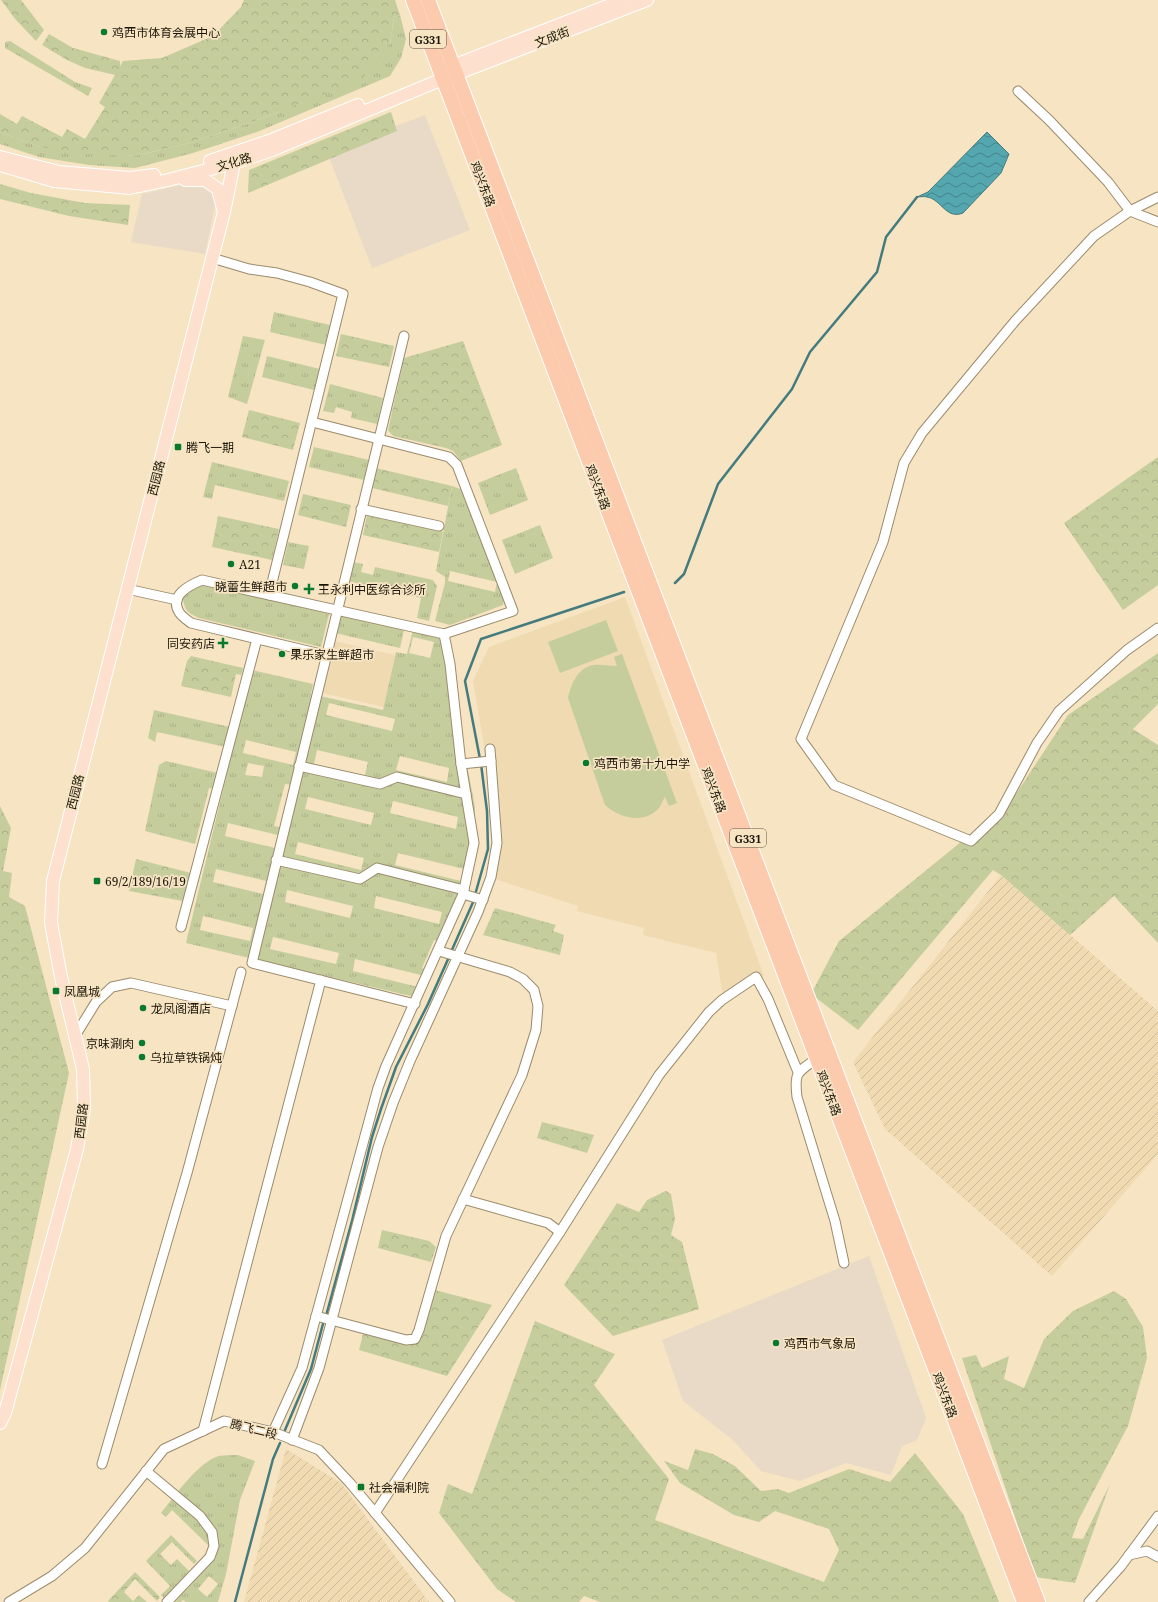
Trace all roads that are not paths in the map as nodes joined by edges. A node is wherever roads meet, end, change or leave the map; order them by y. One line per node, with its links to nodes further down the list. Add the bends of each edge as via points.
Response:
1 (413, 0): 6 (highway, 鸡兴东路 / G331)
2 (428, 0): 5 (highway, 鸡兴东路 / G331)
3 (623, 0): 5 (main road, 文成街)
4 (647, 0): 5 (main road, 文成街)
5 (455, 70): 6 (main road, 文化路); 71 (highway, 鸡兴东路 / G331)
6 (441, 75): 9 (main road, 文化路, via 272,150); 46 (highway, 鸡兴东路 / G331)
7 (1018, 91): 13 (street, via 1108,182)
8 (0, 157): 9 (main road, 文化路, via 59,172 130,178)
9 (234, 158): 11 (main road, 文化路); 14 (main road, 西园路)
10 (0, 165): 11 (main road, 文化路, via 54,181 130,188)
11 (168, 180): 14 (main road, via 205,180 218,190)
12 (1158, 197): 13 (street)
13 (1130, 211): 15 (street); 26 (street, via 1094,236 1015,321 922,433 904,463 883,542 801,739 834,785 971,841 999,814 1037,743 1059,711 1127,650)
14 (224, 212): 16 (main road, 西园路)
15 (1158, 222)
16 (212, 258): 18 (street, via 310,282 343,294); 22 (main road, 西园路)
17 (404, 336): 19 (street)
18 (312, 422): 19 (street); 23 (street)
19 (379, 438): 20 (street); 27 (street, via 449,457 456,465 513,611)
20 (361, 510): 21 (street); 25 (street)
21 (439, 526)
22 (128, 589): 24 (street); 45 (main road, 西园路, via 53,881 51,923)
23 (269, 595): 24 (street, via 202,580 187,586); 25 (street)
24 (177, 600): 28 (street, via 178,612 191,623)
25 (336, 610): 27 (street); 29 (street)
26 (1158, 628)
27 (444, 634): 32 (street, via 450,664)
28 (257, 639): 29 (street); 38 (street)
29 (325, 655): 33 (street)
30 (490, 749): 31 (street)
31 (491, 761): 32 (street); 37 (street, via 496,843 491,877)
32 (461, 764): 34 (street)
33 (299, 766): 34 (street, via 380,784 397,777); 35 (street)
34 (466, 794): 36 (street, via 474,843)
35 (276, 860): 36 (street, via 360,879 377,868); 42 (street, via 252,963)
36 (464, 892): 37 (street); 39 (street)
37 (483, 900): 40 (street)
38 (181, 927)
39 (439, 951): 40 (street); 43 (street)
40 (458, 957): 48 (street, via 510,972 523,979 534,990 538,1006 536,1030 522,1075); 52 (street, via 393,1103 378,1147)
41 (241, 972): 44 (street)
42 (320, 980): 43 (street); 58 (street)
43 (415, 1004): 51 (street, via 378,1088)
44 (232, 1006): 45 (street, via 131,983 112,988 96,1002); 61 (street, via 187,1173)
45 (75, 1036): 57 (main road, 西园路, via 83,1069 84,1108 77,1149)
46 (816, 1059): 47 (street); 70 (highway, 鸡兴东路 / G331)
47 (798, 1072): 49 (street, via 768,999 756,977 709,1012 659,1075); 50 (street, via 795,1081 797,1097 835,1221)
48 (463, 1200): 49 (street, via 548,1223); 52 (street, via 446,1236 415,1338 406,1340)
49 (560, 1232): 63 (street)
50 (844, 1263)
51 (316, 1316): 52 (street); 53 (street)
52 (332, 1321): 54 (street)
53 (303, 1363): 54 (street); 55 (street)
54 (319, 1368): 56 (street)
55 (288, 1400): 56 (street); 59 (street)
56 (305, 1406): 60 (street)
57 (0, 1423)
58 (203, 1431): 59 (street, 腾飞二段, via 224,1421); 62 (street, 腾飞二段, via 164,1450)
59 (273, 1432): 60 (street, 腾飞二段)
60 (292, 1440): 63 (street, 腾飞二段, via 319,1450)
61 (102, 1464)
62 (146, 1471): 67 (street, 腾飞二段, via 85,1548 52,1576); 68 (street, via 200,1516 212,1532 214,1546 210,1557)
63 (375, 1513): 69 (street, 腾飞二段)
64 (1158, 1516): 65 (street)
65 (1130, 1555): 66 (street, via 1147,1551); 72 (street)
66 (1158, 1557)
67 (8, 1602)
68 (167, 1602)
69 (450, 1602)
70 (1024, 1602)
71 (1038, 1602)
72 (1088, 1602)

